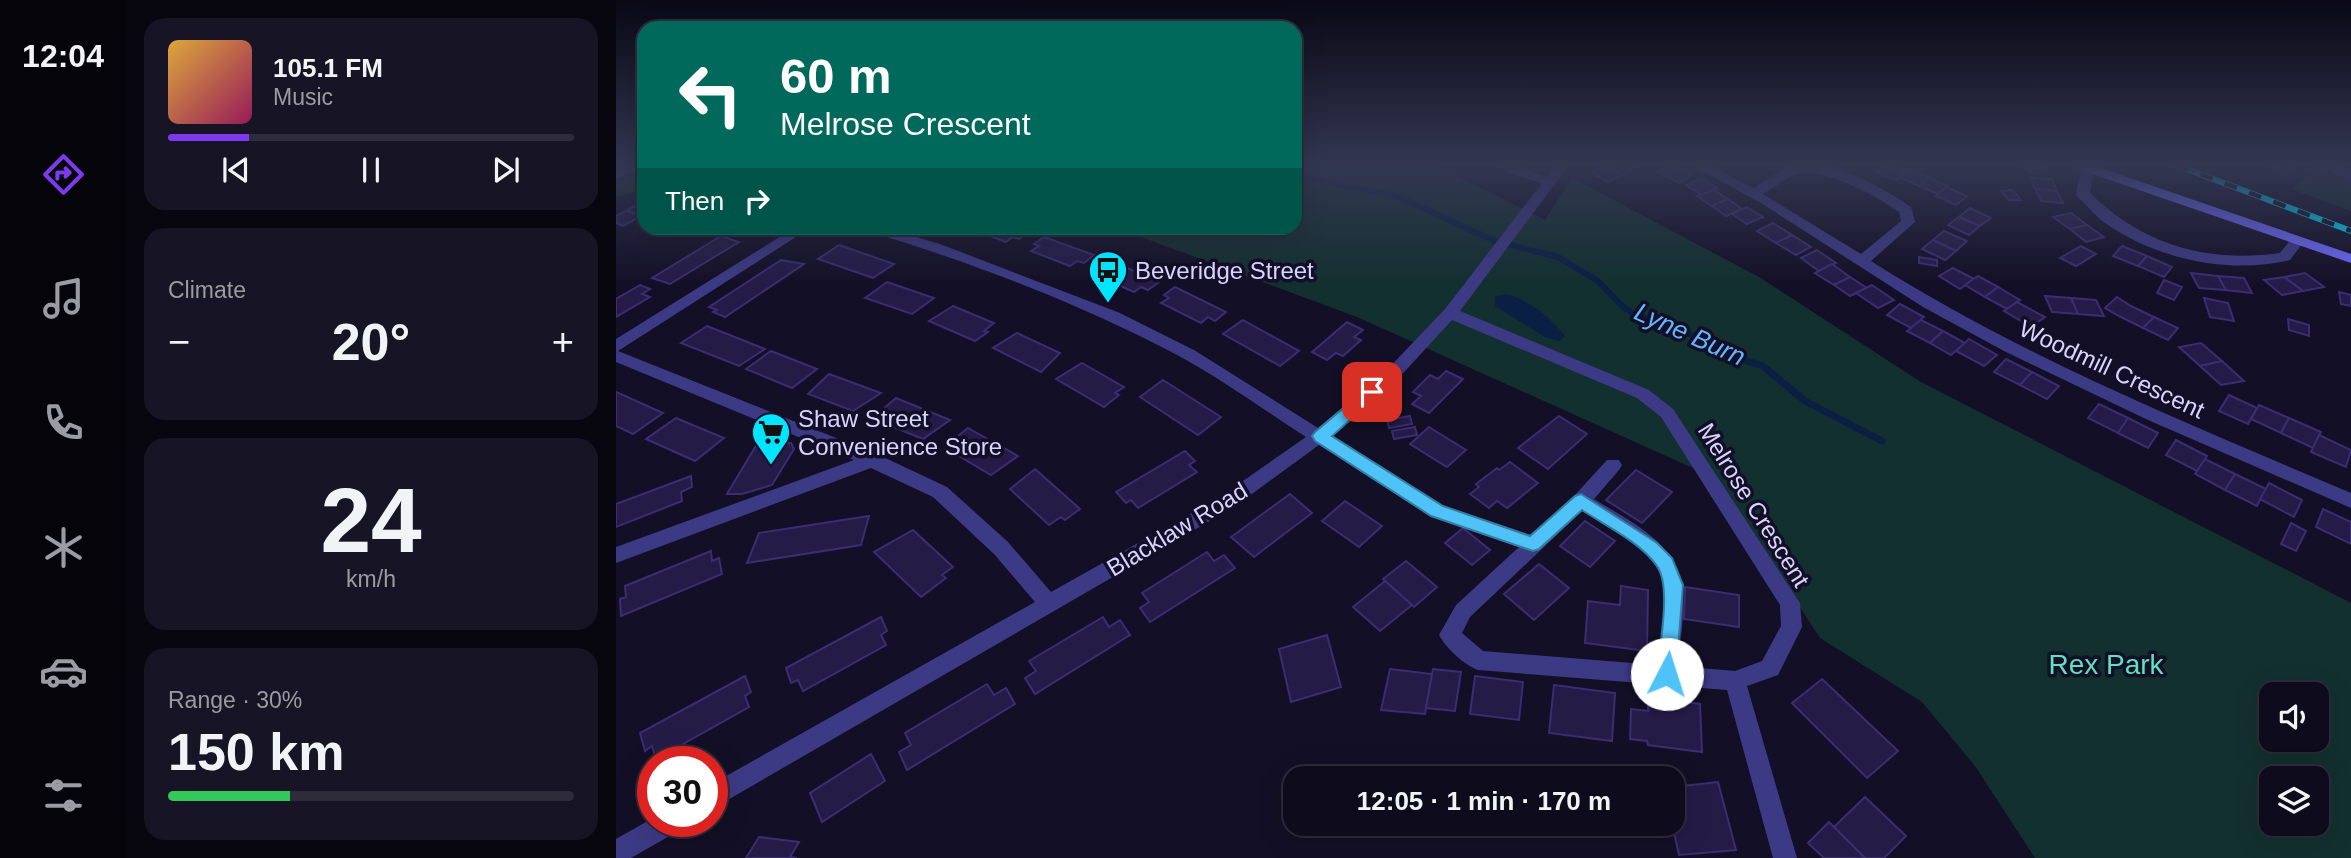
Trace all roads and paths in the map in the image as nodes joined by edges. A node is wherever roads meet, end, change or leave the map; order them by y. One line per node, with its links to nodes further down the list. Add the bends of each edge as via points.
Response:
1 (1534, 205): 11 (street, Blacklaw Road)
2 (1774, 205): 10 (street, Woodmill Crescent)
3 (1899, 205): 10 (street, via 1906,210 1908,222)
4 (2094, 205): 8 (street, via 2110,220 2147,240 2204,257 2257,262 2285,257)
5 (2197, 205): 8 (street)
6 (792, 235): 12 (street)
7 (893, 235): 14 (street, via 1114,317 1188,354)
8 (2298, 240): 9 (street)
9 (2351, 259)
10 (1863, 260): 18 (street, Woodmill Crescent, via 1960,321 2083,383)
11 (1450, 313): 14 (street, Blacklaw Road, via 1389,378); 23 (street, Melrose Crescent, via 1643,394 1667,413 1790,603 1792,627 1770,668)
12 (616, 345)
13 (616, 356): 15 (street)
14 (1320, 436): 19 (street, via 1437,511); 21 (street, Blacklaw Road, via 1227,502)
15 (873, 460): 20 (street); 21 (street, via 940,492 1001,548)
16 (1613, 465): 17 (street, Melrose Crescent)
17 (1581, 500): 19 (street, Melrose Crescent); 22 (street, via 1666,563 1673,585)
18 (2351, 502)
19 (1533, 544): 22 (street, Melrose Crescent, via 1463,611 1450,635 1478,660)
20 (616, 555)
21 (1050, 605): 24 (street, Blacklaw Road)
22 (1667, 674): 23 (street, Melrose Crescent)
23 (1735, 681): 27 (street)
24 (728, 788)
25 (644, 837): 26 (street)
26 (616, 853)
27 (1785, 858)

